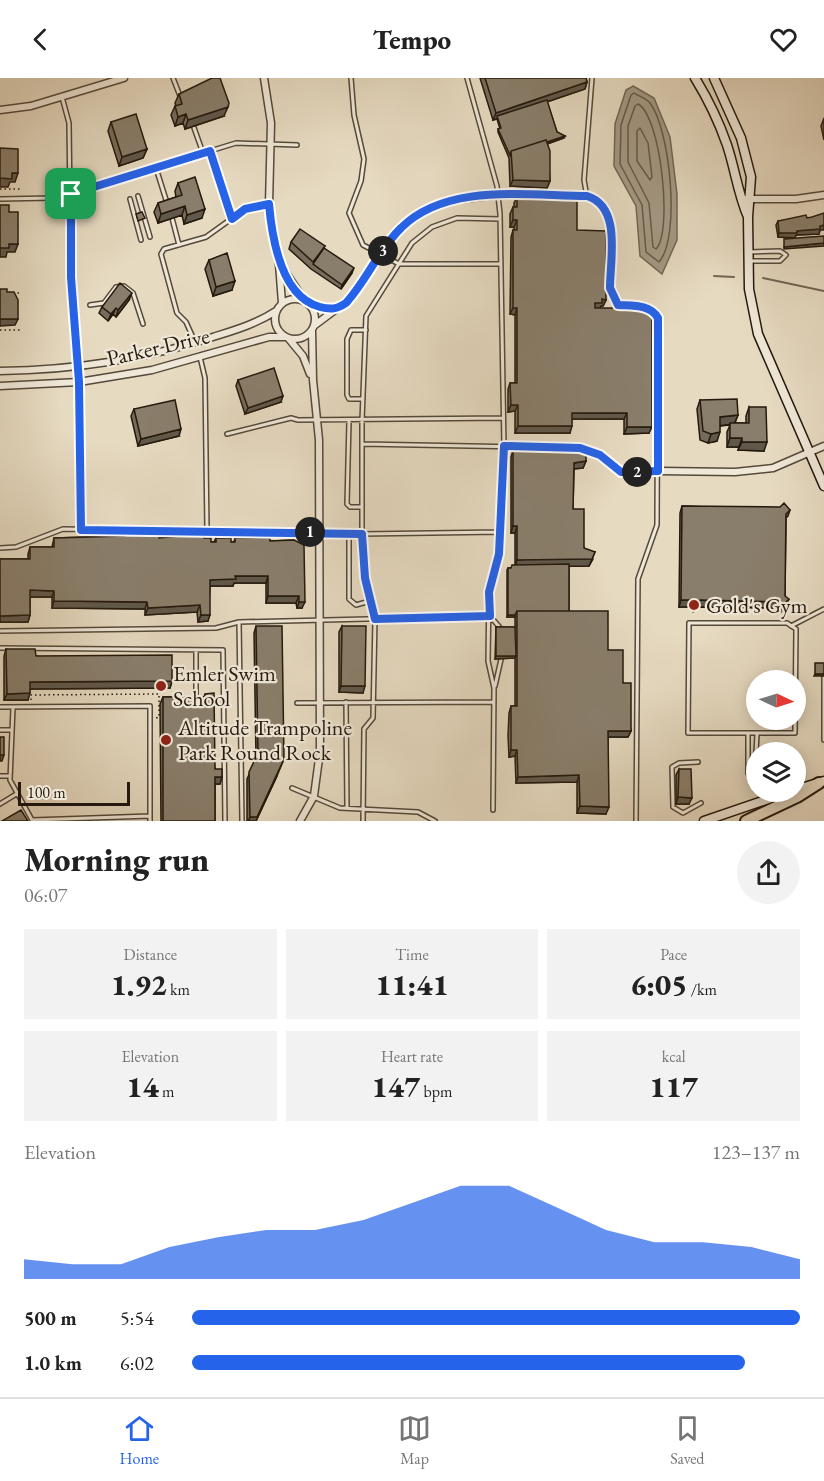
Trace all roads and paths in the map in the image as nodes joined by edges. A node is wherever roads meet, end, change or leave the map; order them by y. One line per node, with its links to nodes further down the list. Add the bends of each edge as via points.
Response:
1 (124, 78): 9 (street)
2 (173, 78): 10 (lane)
3 (264, 78): 13 (street)
4 (351, 78): 38 (lane, via 364,159 349,213 363,245)
5 (467, 78): 21 (lane)
6 (592, 78): 24 (lane, via 584,180)
7 (694, 78): 27 (street, via 727,146)
8 (714, 78): 28 (street, via 741,138 751,177)
9 (62, 97): 11 (street); 20 (lane, via 69,123)
10 (182, 100)
11 (0, 110)
12 (193, 125): 16 (lane)
13 (271, 144): 14 (lane); 15 (lane, via 236,143); 29 (street)
14 (297, 145)
15 (210, 151): 16 (lane); 33 (lane)
16 (203, 153): 17 (lane)
17 (156, 168): 20 (lane); 30 (lane)
18 (0, 189): 19 (path)
19 (22, 189)
20 (71, 194): 25 (lane); 58 (lane)
21 (498, 195): 24 (lane); 34 (lane); 38 (street, via 446,201 421,212 401,228)
22 (824, 195): 28 (street)
23 (138, 196): 35 (lane)
24 (587, 196): 73 (lane, via 599,200 609,213 610,288 618,305 644,307 658,318)
25 (0, 199)
26 (130, 199): 36 (lane)
27 (740, 199): 28 (street); 32 (street)
28 (751, 199): 32 (street)
29 (269, 204): 33 (lane, via 245,209); 40 (street)
30 (168, 207)
31 (172, 218): 37 (lane)
32 (748, 218): 39 (street)
33 (232, 219): 37 (lane, via 206,237)
34 (500, 219): 41 (lane, via 457,218 435,226 412,243); 42 (lane)
35 (150, 237)
36 (141, 240)
37 (179, 245): 56 (lane, via 164,249 162,254 177,314 186,322)
38 (379, 256): 41 (lane); 48 (street, via 351,298)
39 (748, 257): 39 (lane, via 780,261 786,255 780,251); 72 (street, via 749,289 758,333)
40 (279, 264): 45 (street); 46 (street)
41 (399, 264): 42 (lane); 54 (lane, via 366,316)
42 (501, 264): 64 (lane)
43 (9, 293): 44 (path)
44 (19, 293)
45 (307, 302): 46 (street, via 293,299); 48 (street); 51 (street, via 314,310)
46 (282, 303): 49 (street)
47 (90, 305): 50 (lane, via 104,303 116,286 124,286 133,293)
48 (335, 309): 51 (street)
49 (276, 311): 55 (street, via 276,328); 56 (street, Parker Drive, via 259,323)
50 (143, 324)
51 (313, 328): 55 (street, via 302,339); 60 (street)
52 (0, 330): 53 (path)
53 (22, 330)
54 (366, 330): 63 (lane); 63 (lane, via 351,330 347,339 347,395 349,399)
55 (287, 338): 57 (street, Parker Drive, via 269,337); 60 (street, via 303,356)
56 (196, 343): 57 (street); 58 (street, Parker Drive, via 149,356)
57 (200, 357): 61 (street, Parker Drive, via 153,370); 79 (lane, via 206,378)
58 (77, 368): 59 (street, Parker Drive); 61 (street)
59 (0, 371)
60 (313, 380): 65 (street)
61 (79, 382): 62 (street, Parker Drive); 76 (lane)
62 (0, 386)
63 (363, 399): 67 (lane)
64 (503, 418): 67 (lane); 70 (lane)
65 (318, 420): 66 (lane); 68 (lane, via 291,418); 80 (street)
66 (349, 421): 67 (lane); 75 (lane, via 348,504)
67 (362, 421): 69 (lane)
68 (227, 434)
69 (362, 444): 70 (lane); 75 (lane)
70 (504, 446): 73 (lane, via 580,448 600,455 621,472); 81 (lane)
71 (824, 446): 72 (street)
72 (809, 453): 73 (street, via 772,468 735,472); 74 (street)
73 (658, 471): 141 (lane, via 657,525 638,579)
74 (824, 486)
75 (362, 507): 83 (lane)
76 (81, 530): 77 (lane); 84 (lane, via 63,530 16,547)
77 (134, 531)
78 (145, 531): 79 (lane)
79 (207, 531): 80 (lane)
80 (319, 532): 82 (lane); 89 (street)
81 (500, 532): 83 (lane); 87 (lane, via 489,592)
82 (349, 534): 83 (lane); 85 (lane, via 349,599 356,605)
83 (362, 534): 85 (lane)
84 (0, 548)
85 (370, 601): 88 (lane)
86 (824, 609): 91 (lane)
87 (490, 616): 88 (lane); 93 (lane, via 502,629); 98 (lane, via 488,661)
88 (375, 619): 89 (lane); 103 (lane)
89 (320, 621): 90 (lane); 101 (street)
90 (239, 622): 92 (lane, via 216,628); 137 (lane)
91 (791, 626): 111 (lane, via 787,622 689,623 688,733); 112 (lane, via 796,629 795,733)
92 (0, 631)
93 (502, 639)
94 (0, 648): 96 (lane)
95 (502, 649): 98 (lane)
96 (196, 650): 99 (lane); 136 (lane, via 223,650)
97 (824, 676): 113 (lane)
98 (494, 688): 104 (lane)
99 (196, 695)
100 (31, 702): 108 (path, via 31,695 159,694)
101 (321, 702): 102 (lane); 105 (lane); 123 (street, via 319,775)
102 (346, 702): 103 (lane); 129 (lane)
103 (373, 702): 104 (lane); 130 (lane, via 373,718 364,729)
104 (494, 702): 131 (lane)
105 (297, 703)
106 (0, 707): 107 (lane)
107 (13, 707): 110 (lane); 133 (lane, via 150,706)
108 (156, 724)
109 (0, 730): 110 (lane)
110 (12, 730): 118 (lane)
111 (747, 733): 112 (lane); 114 (lane)
112 (757, 733): 115 (lane)
113 (824, 740)
114 (747, 742)
115 (757, 742)
116 (698, 762): 126 (lane, via 679,762 672,767 672,807 683,813)
117 (0, 776): 118 (lane)
118 (11, 776): 122 (lane)
119 (821, 782): 120 (street); 143 (highway)
120 (806, 787)
121 (292, 788): 123 (lane)
122 (18, 793): 127 (lane); 134 (lane, via 32,820)
123 (314, 795): 129 (lane, via 327,804); 138 (street)
124 (751, 802): 128 (lane)
125 (756, 802): 128 (street)
126 (701, 803)
127 (0, 804)
128 (750, 805): 142 (street)
129 (347, 808): 130 (lane)
130 (363, 810): 139 (lane); 140 (lane, via 418,812)
131 (493, 810)
132 (100, 819): 133 (lane); 135 (lane)
133 (150, 819)
134 (38, 820): 135 (lane)
135 (80, 820)
136 (225, 821)
137 (242, 821)
138 (300, 821)
139 (363, 821)
140 (435, 821)
141 (636, 821)
142 (704, 821)
143 (746, 821)

